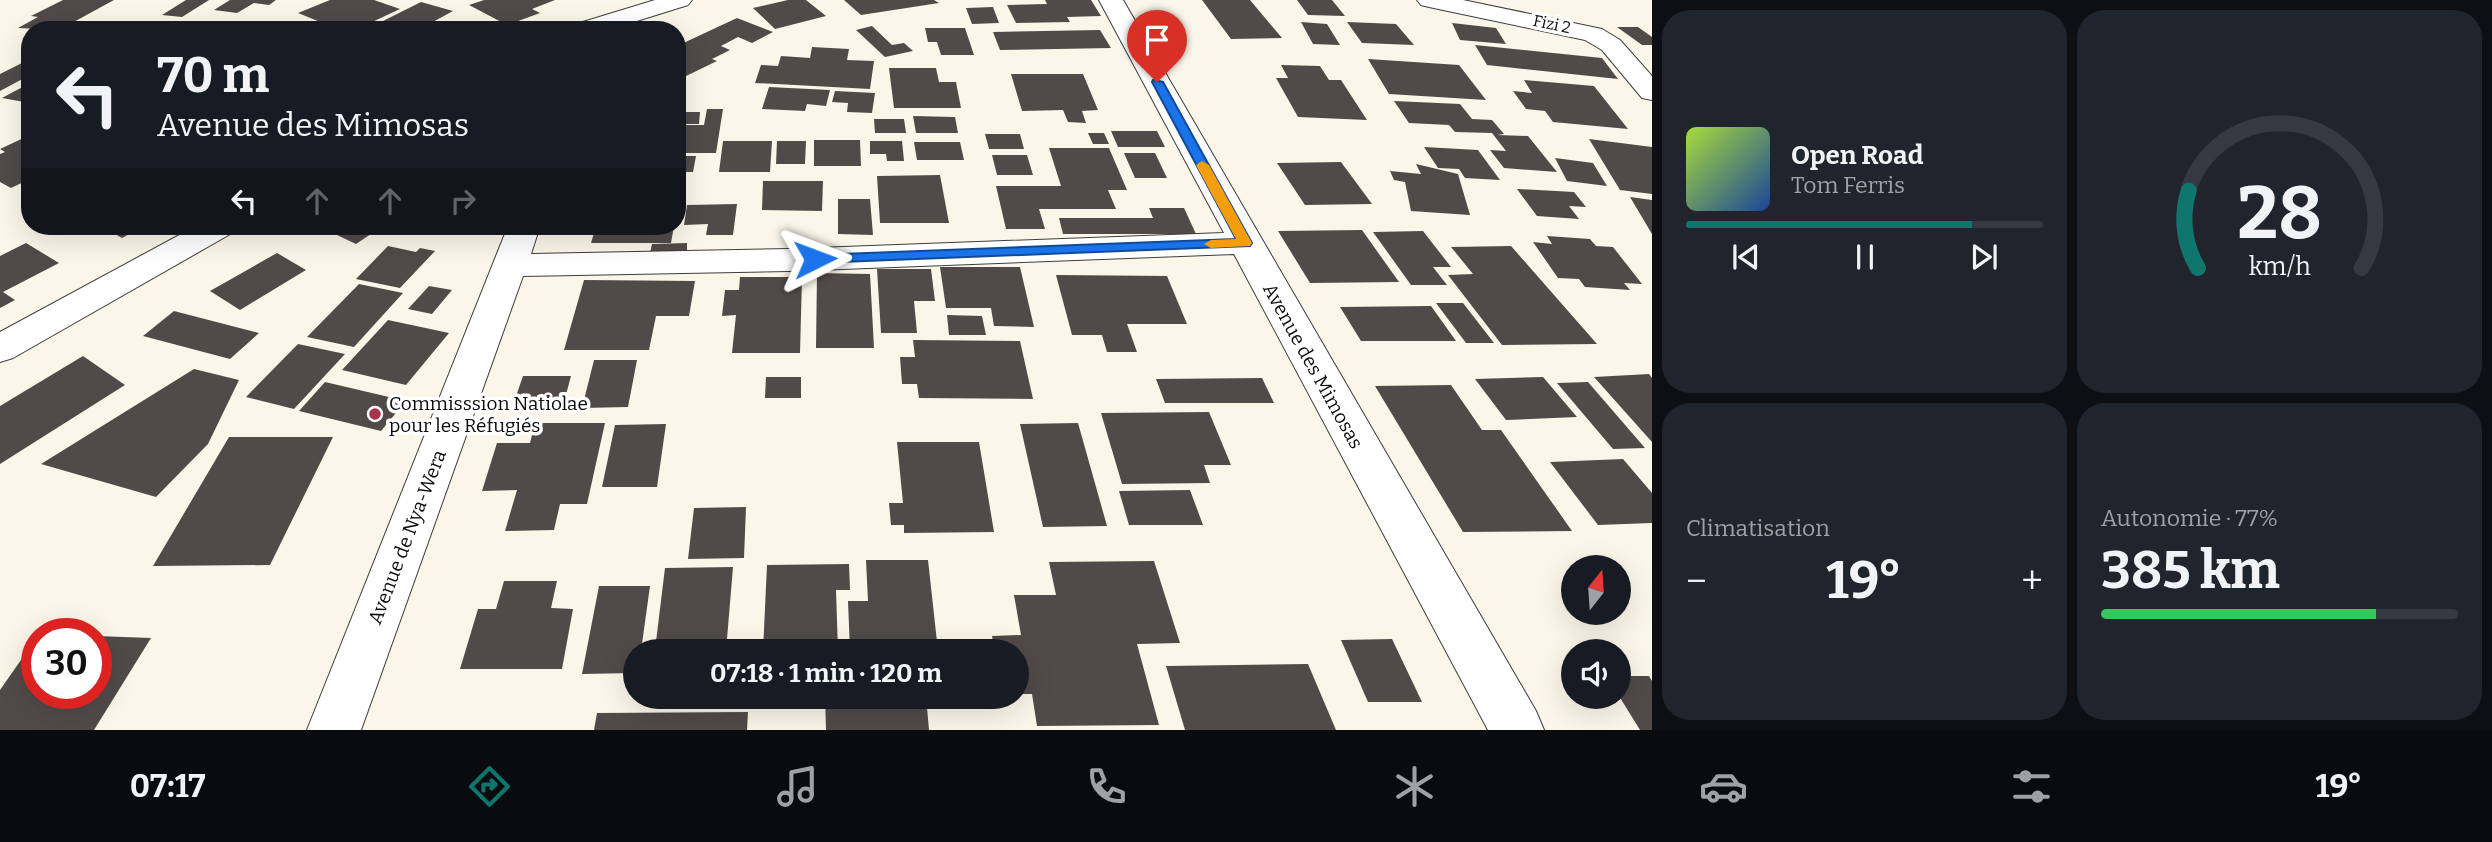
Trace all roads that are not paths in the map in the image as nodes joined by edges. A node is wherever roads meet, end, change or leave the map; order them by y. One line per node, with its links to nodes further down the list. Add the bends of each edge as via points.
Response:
1 (680, 0): 4 (street)
2 (1111, 0): 8 (street, Avenue des Mimosas)
3 (1429, 0): 5 (street, Fizi 2, via 1593,34 1611,45)
4 (613, 21)
5 (1652, 92)
6 (204, 235): 10 (street)
7 (521, 235): 9 (street, Avenue de Nya-Wera)
8 (1245, 243): 9 (street); 12 (street, Avenue des Mimosas)
9 (509, 265): 11 (street, Avenue de Nya-Wera)
10 (0, 349)
11 (334, 730)
12 (1517, 730)

